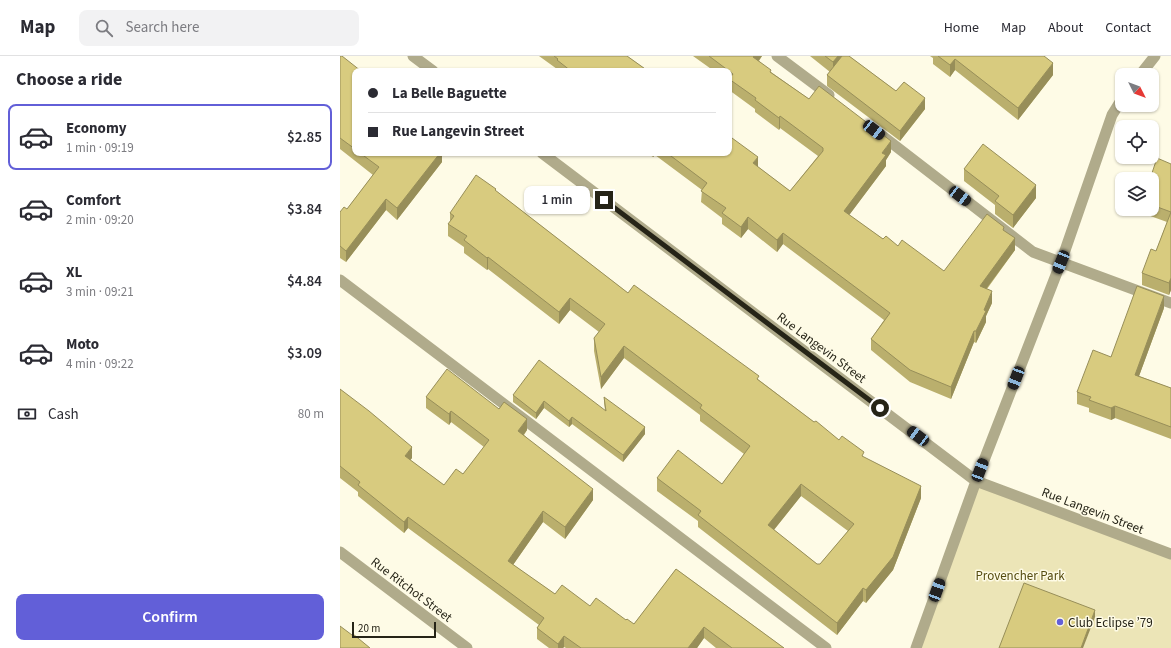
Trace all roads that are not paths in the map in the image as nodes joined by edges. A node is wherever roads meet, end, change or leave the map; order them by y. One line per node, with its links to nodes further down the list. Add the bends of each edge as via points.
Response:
1 (413, 56): 4 (street)
2 (777, 56): 6 (street)
3 (1156, 56): 5 (street)
4 (429, 68)
5 (1146, 68)
6 (838, 102)
7 (1115, 110): 10 (street)
8 (869, 126): 10 (street, via 1033,252)
9 (546, 156): 13 (street, Rue Langevin Street)
10 (1061, 262): 12 (street); 13 (street)
11 (340, 280): 17 (street)
12 (1171, 303)
13 (976, 480): 15 (street, Rue Langevin Street); 18 (street)
14 (340, 552): 16 (street, Rue Ritchot Street)
15 (1171, 554)
16 (467, 648)
17 (826, 648)
18 (916, 648)

